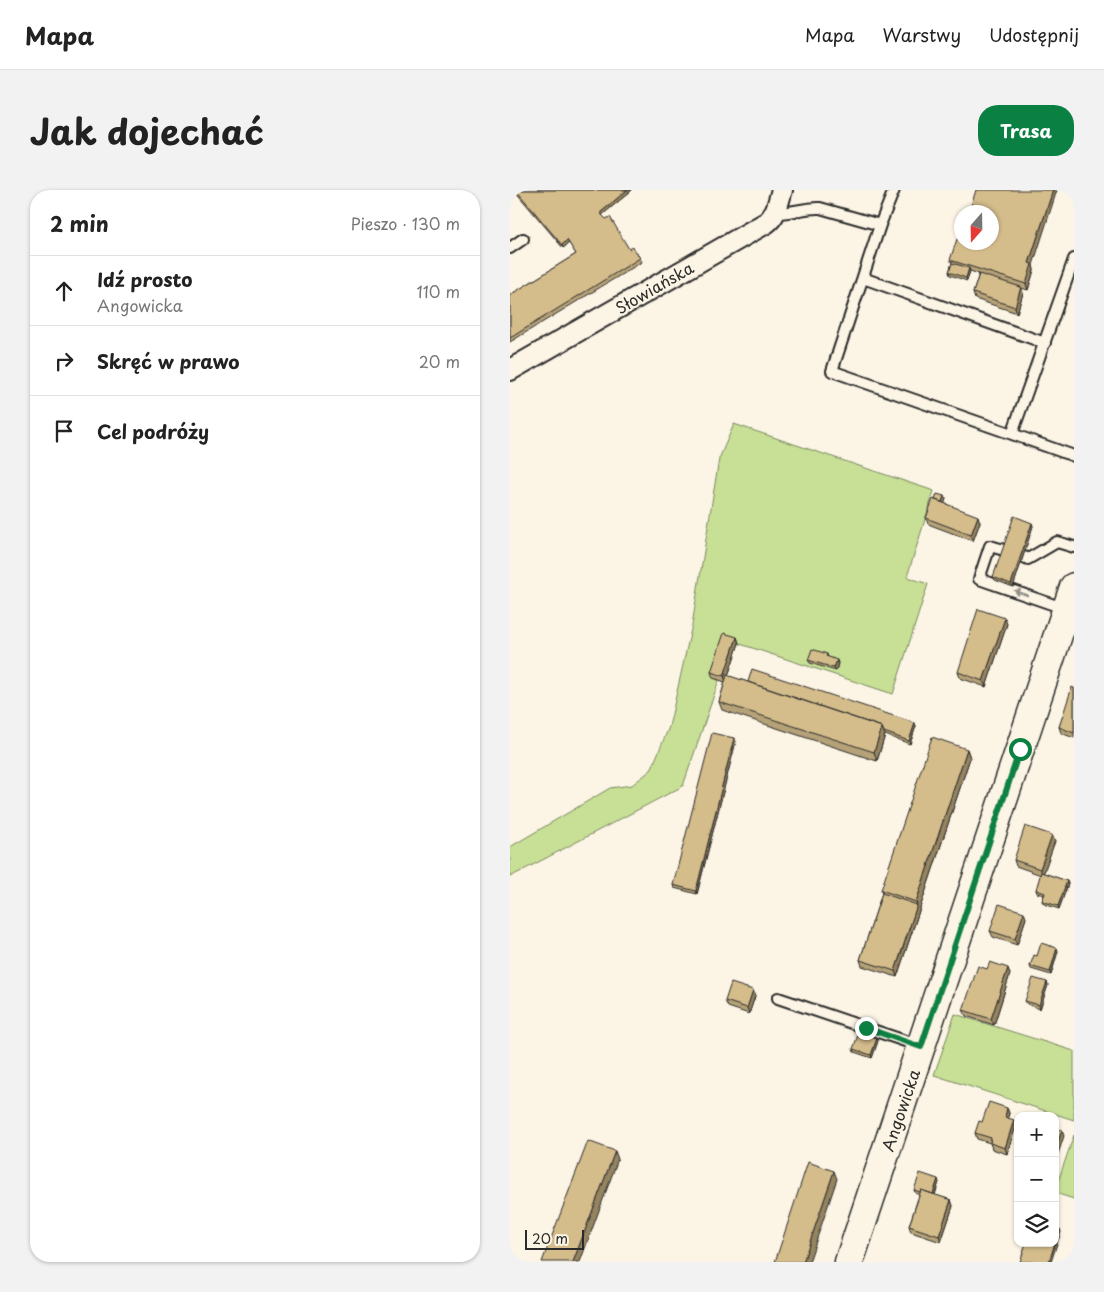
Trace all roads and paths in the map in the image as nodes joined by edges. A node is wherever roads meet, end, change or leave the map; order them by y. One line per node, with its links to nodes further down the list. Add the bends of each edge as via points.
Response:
1 (782, 190): 3 (street)
2 (894, 190): 4 (lane)
3 (776, 213): 4 (lane, via 820,208); 10 (street, Słowiańska, via 766,223)
4 (880, 226): 8 (lane)
5 (523, 239): 6 (lane)
6 (510, 248)
7 (1074, 259): 9 (lane)
8 (863, 278): 9 (lane); 11 (lane, via 832,371)
9 (1045, 343): 11 (lane)
10 (510, 370)
11 (1012, 434): 12 (lane)
12 (1074, 456)
13 (1074, 547): 15 (lane, via 1057,542 1028,558)
14 (1004, 550): 16 (lane, one-way to 14, via 979,579 990,546)
15 (1024, 557)
16 (1070, 598): 18 (street, Angowicka)
17 (778, 998): 18 (lane)
18 (921, 1047): 19 (street, Angowicka)
19 (849, 1262)

